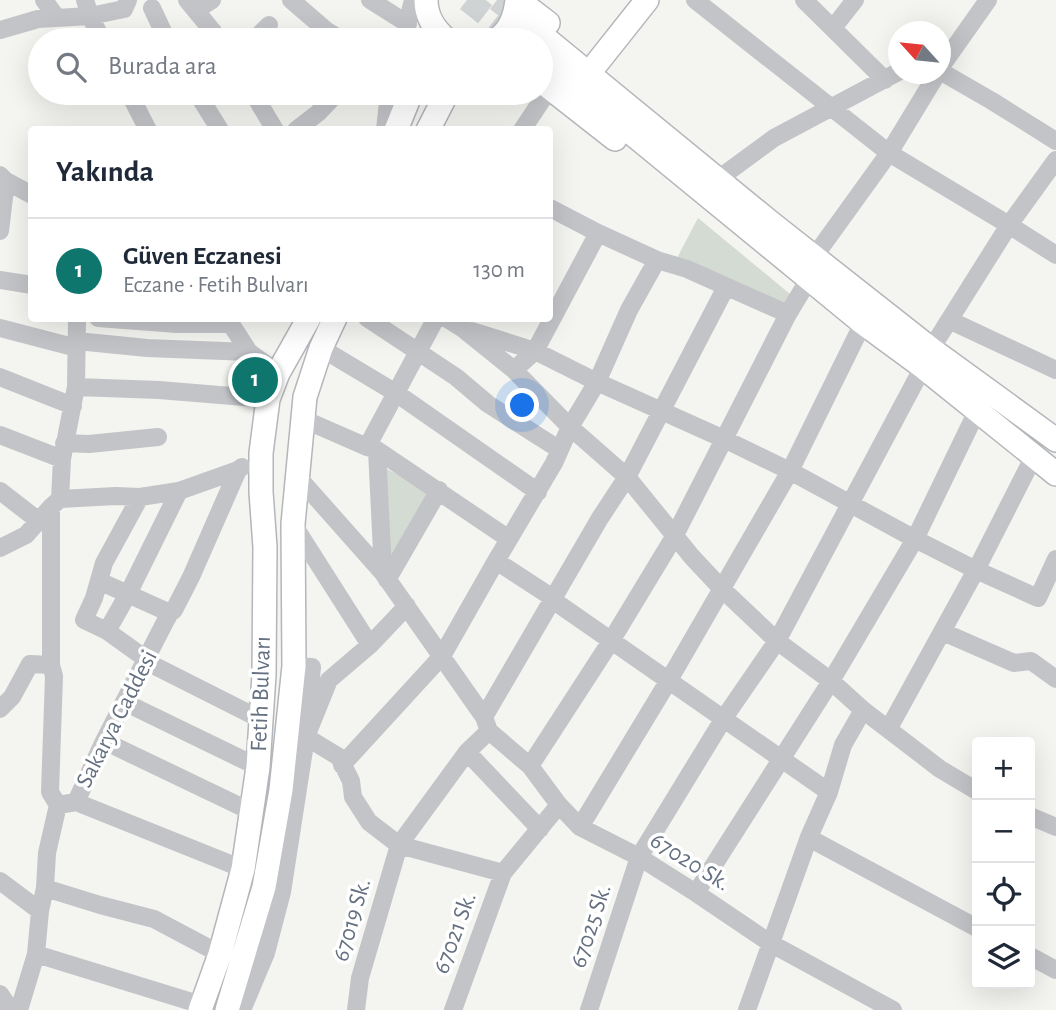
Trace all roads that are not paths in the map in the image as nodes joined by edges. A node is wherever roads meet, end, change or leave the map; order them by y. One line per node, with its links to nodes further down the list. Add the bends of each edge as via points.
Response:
1 (44, 0): 16 (street)
2 (128, 0): 14 (street, via 124,9)
3 (212, 0): 13 (street)
4 (291, 0): 22 (street)
5 (370, 0): 23 (street)
6 (413, 0): 24 (street)
7 (426, 0): 25 (main road)
8 (648, 0): 31 (main road)
9 (804, 0): 26 (street)
10 (855, 0): 26 (street)
11 (988, 0): 30 (street)
12 (707, 3): 45 (street)
13 (191, 5): 20 (street)
14 (88, 8): 16 (street); 18 (street)
15 (152, 8): 19 (street)
16 (57, 18): 27 (street)
17 (269, 25): 21 (street)
18 (97, 28)
19 (161, 28)
20 (210, 28)
21 (266, 28)
22 (324, 28)
23 (401, 28)
24 (406, 28)
25 (434, 28)
26 (833, 28): 32 (street)
27 (0, 30)
28 (553, 41): 31 (main road)
29 (553, 54): 63 (main road)
30 (951, 54)
31 (597, 63): 57 (main road)
32 (888, 73)
33 (888, 78): 45 (street)
34 (951, 78): 54 (street)
35 (553, 80): 63 (main road, via 719,220 741,235)
36 (931, 84): 55 (street)
37 (135, 105): 46 (street)
38 (204, 105): 47 (street)
39 (260, 105): 48 (street)
40 (326, 105): 49 (street)
41 (389, 105): 50 (street)
42 (406, 105): 51 (main road)
43 (441, 105): 52 (main road)
44 (533, 105): 53 (street)
45 (832, 108): 55 (street); 57 (street, via 774,138)
46 (146, 126)
47 (218, 126)
48 (273, 126)
49 (301, 126)
50 (386, 126)
51 (399, 126)
52 (430, 126)
53 (524, 126)
54 (1056, 141)
55 (889, 153): 61 (street); 67 (street)
56 (1056, 160): 61 (street, 67025 Sk.)
57 (724, 174): 63 (main road, via 753,198)
58 (3, 178): 59 (street); 62 (street)
59 (28, 193)
60 (553, 210): 64 (street)
61 (1009, 225): 65 (street); 73 (street, 67025 Sk.)
62 (0, 230)
63 (767, 232): 67 (main road)
64 (598, 233): 66 (street); 72 (street)
65 (1056, 255)
66 (657, 260): 70 (street); 95 (street)
67 (812, 268): 71 (street); 84 (main road); 91 (main road)
68 (0, 281): 69 (street)
69 (28, 284)
70 (726, 287): 71 (street); 101 (street, 67019 Sk.)
71 (788, 314): 107 (street)
72 (553, 317)
73 (949, 320): 91 (street, 67025 Sk.); 93 (street)
74 (77, 322): 86 (street)
75 (151, 322): 76 (street)
76 (212, 322)
77 (230, 322): 88 (street)
78 (306, 322): 97 (main road)
79 (333, 322): 90 (main road)
80 (373, 322): 89 (street)
81 (434, 322): 89 (street)
82 (550, 322): 87 (street)
83 (465, 323): 87 (street); 92 (street)
84 (863, 323): 91 (main road); 114 (street)
85 (0, 328): 86 (street)
86 (77, 345): 88 (street); 96 (street)
87 (535, 351): 92 (street); 95 (street)
88 (249, 352): 97 (street)
89 (418, 353): 98 (street); 109 (street)
90 (317, 357): 98 (street); 100 (main road)
91 (927, 358): 102 (main road); 104 (main road); 125 (street, 67025 Sk.)
92 (514, 370): 103 (street)
93 (1056, 370)
94 (0, 377): 99 (street)
95 (597, 382): 101 (street); 103 (street)
96 (76, 387): 97 (street); 99 (street)
97 (272, 388): 100 (main road, via 299,393); 111 (main road, Fetih Bulvarı)
98 (396, 393): 108 (street); 122 (street)
99 (73, 406): 110 (street)
100 (304, 408): 108 (street); 117 (main road, Fetih Bulvarı)
101 (661, 411): 107 (street); 116 (street, 67019 Sk.)
102 (977, 411): 112 (main road); 130 (street)
103 (570, 426): 109 (street); 116 (street)
104 (1054, 432)
105 (0, 435): 110 (street)
106 (158, 438): 110 (street)
107 (724, 439): 114 (street); 128 (street)
108 (372, 448): 118 (street); 135 (street)
109 (560, 450): 122 (street)
110 (63, 451): 124 (street)
111 (261, 453): 113 (street); 121 (main road, Fetih Bulvarı)
112 (1034, 456): 115 (main road); 134 (street)
113 (238, 470): 120 (street); 141 (street, Sakarya Caddesi, via 191,577)
114 (790, 471): 125 (street); 137 (street)
115 (1056, 474)
116 (628, 477): 128 (street); 139 (street, 67019 Sk.)
117 (296, 484): 121 (main road, via 286,497 270,498); 127 (main road, Fetih Bulvarı); 135 (street, 67020 Sk.)
118 (439, 490): 129 (street); 135 (street)
119 (0, 491): 126 (street)
120 (179, 491): 123 (street); 138 (street)
121 (261, 492): 158 (main road, Fetih Bulvarı, via 265,548)
122 (538, 492): 129 (street)
123 (139, 497): 124 (street); 136 (street)
124 (55, 503): 126 (street); 149 (street)
125 (851, 505): 130 (street); 144 (street, 67025 Sk.)
126 (39, 521): 131 (street, via 26,535)
127 (293, 524): 146 (street); 150 (main road, Fetih Bulvarı)
128 (674, 537): 137 (street); 145 (street)
129 (509, 539): 133 (street)
130 (915, 540): 134 (street); 153 (street)
131 (0, 548)
132 (1056, 559): 134 (street, via 1038,598)
133 (496, 561): 139 (street); 147 (street)
134 (976, 570): 143 (street)
135 (385, 577): 140 (street, 67020 Sk.)
136 (99, 581): 138 (street); 142 (street, via 84,620)
137 (722, 589): 144 (street); 152 (street)
138 (128, 594): 141 (street); 142 (street)
139 (553, 598): 145 (street); 159 (street, 67019 Sk.)
140 (407, 606): 146 (street); 147 (street, 67020 Sk.)
141 (170, 613): 148 (street, Sakarya Caddesi)
142 (107, 631): 148 (street)
143 (943, 632): 151 (street, via 1014,663 1031,661); 160 (street)
144 (777, 640): 153 (street); 157 (street, 67025 Sk.)
145 (611, 641): 152 (street); 166 (street)
146 (370, 645): 161 (street, via 329,680)
147 (442, 656): 159 (street, 67020 Sk.); 165 (street)
148 (146, 660): 154 (street, Sakarya Caddesi); 158 (street)
149 (51, 664): 155 (street, via 30,664); 170 (street, via 50,792)
150 (294, 666): 161 (street, via 312,667); 196 (main road, Fetih Bulvarı, via 281,789 264,887)
151 (1056, 679)
152 (669, 680): 157 (street); 174 (street)
153 (831, 681): 156 (street); 164 (street)
154 (124, 702): 162 (street, Sakarya Caddesi); 167 (street)
155 (0, 709)
156 (863, 710): 160 (street); 169 (street, via 843,745)
157 (724, 718): 164 (street); 179 (street, 67025 Sk.)
158 (262, 720): 167 (main road, Fetih Bulvarı)
159 (486, 724): 163 (street, 67019 Sk.); 166 (street, 67020 Sk.)
160 (889, 728): 168 (street)
161 (306, 737): 165 (street, via 339,757); 197 (street, via 282,891 266,953)
162 (104, 741): 170 (street, Sakarya Caddesi); 172 (street)
163 (467, 752): 176 (street); 178 (street, 67019 Sk.)
164 (781, 758): 169 (street); 184 (street)
165 (342, 765): 178 (street, via 353,797 369,822)
166 (530, 766): 171 (street, 67020 Sk.)
167 (258, 767): 172 (main road, Fetih Bulvarı)
168 (972, 788)
169 (829, 792): 177 (street)
170 (67, 804): 180 (street); 183 (street, Sakarya Caddesi, via 47,853)
171 (559, 805): 174 (street, 67020 Sk.); 176 (street)
172 (252, 812): 180 (main road, Fetih Bulvarı)
173 (1035, 818): 175 (street)
174 (580, 827): 179 (street, 67020 Sk.)
175 (1056, 827)
176 (540, 829): 181 (street)
177 (809, 838): 186 (street); 187 (street)
178 (399, 845): 181 (street); 198 (street, 67019 Sk., via 360,978)
179 (639, 857): 184 (street, 67020 Sk.); 200 (street, 67025 Sk.)
180 (243, 869): 189 (main road, Fetih Bulvarı)
181 (503, 873): 199 (street, 67021 Sk.)
182 (0, 881): 185 (street)
183 (45, 888): 185 (street, Sakarya Caddesi); 189 (street, via 153,919)
184 (696, 893): 187 (street, 67020 Sk.)
185 (40, 911): 188 (street, Sakarya Caddesi)
186 (973, 926)
187 (770, 943): 201 (street); 202 (street, 67020 Sk.)
188 (36, 954): 193 (street); 195 (street, Sakarya Caddesi)
189 (220, 954): 193 (main road, Fetih Bulvarı)
190 (1035, 959): 191 (street)
191 (1056, 970)
192 (0, 994): 194 (street)
193 (201, 1008)
194 (11, 1010)
195 (19, 1010)
196 (227, 1010)
197 (242, 1010)
198 (356, 1010)
199 (453, 1010)
200 (589, 1010)
201 (747, 1010)
202 (893, 1010)

